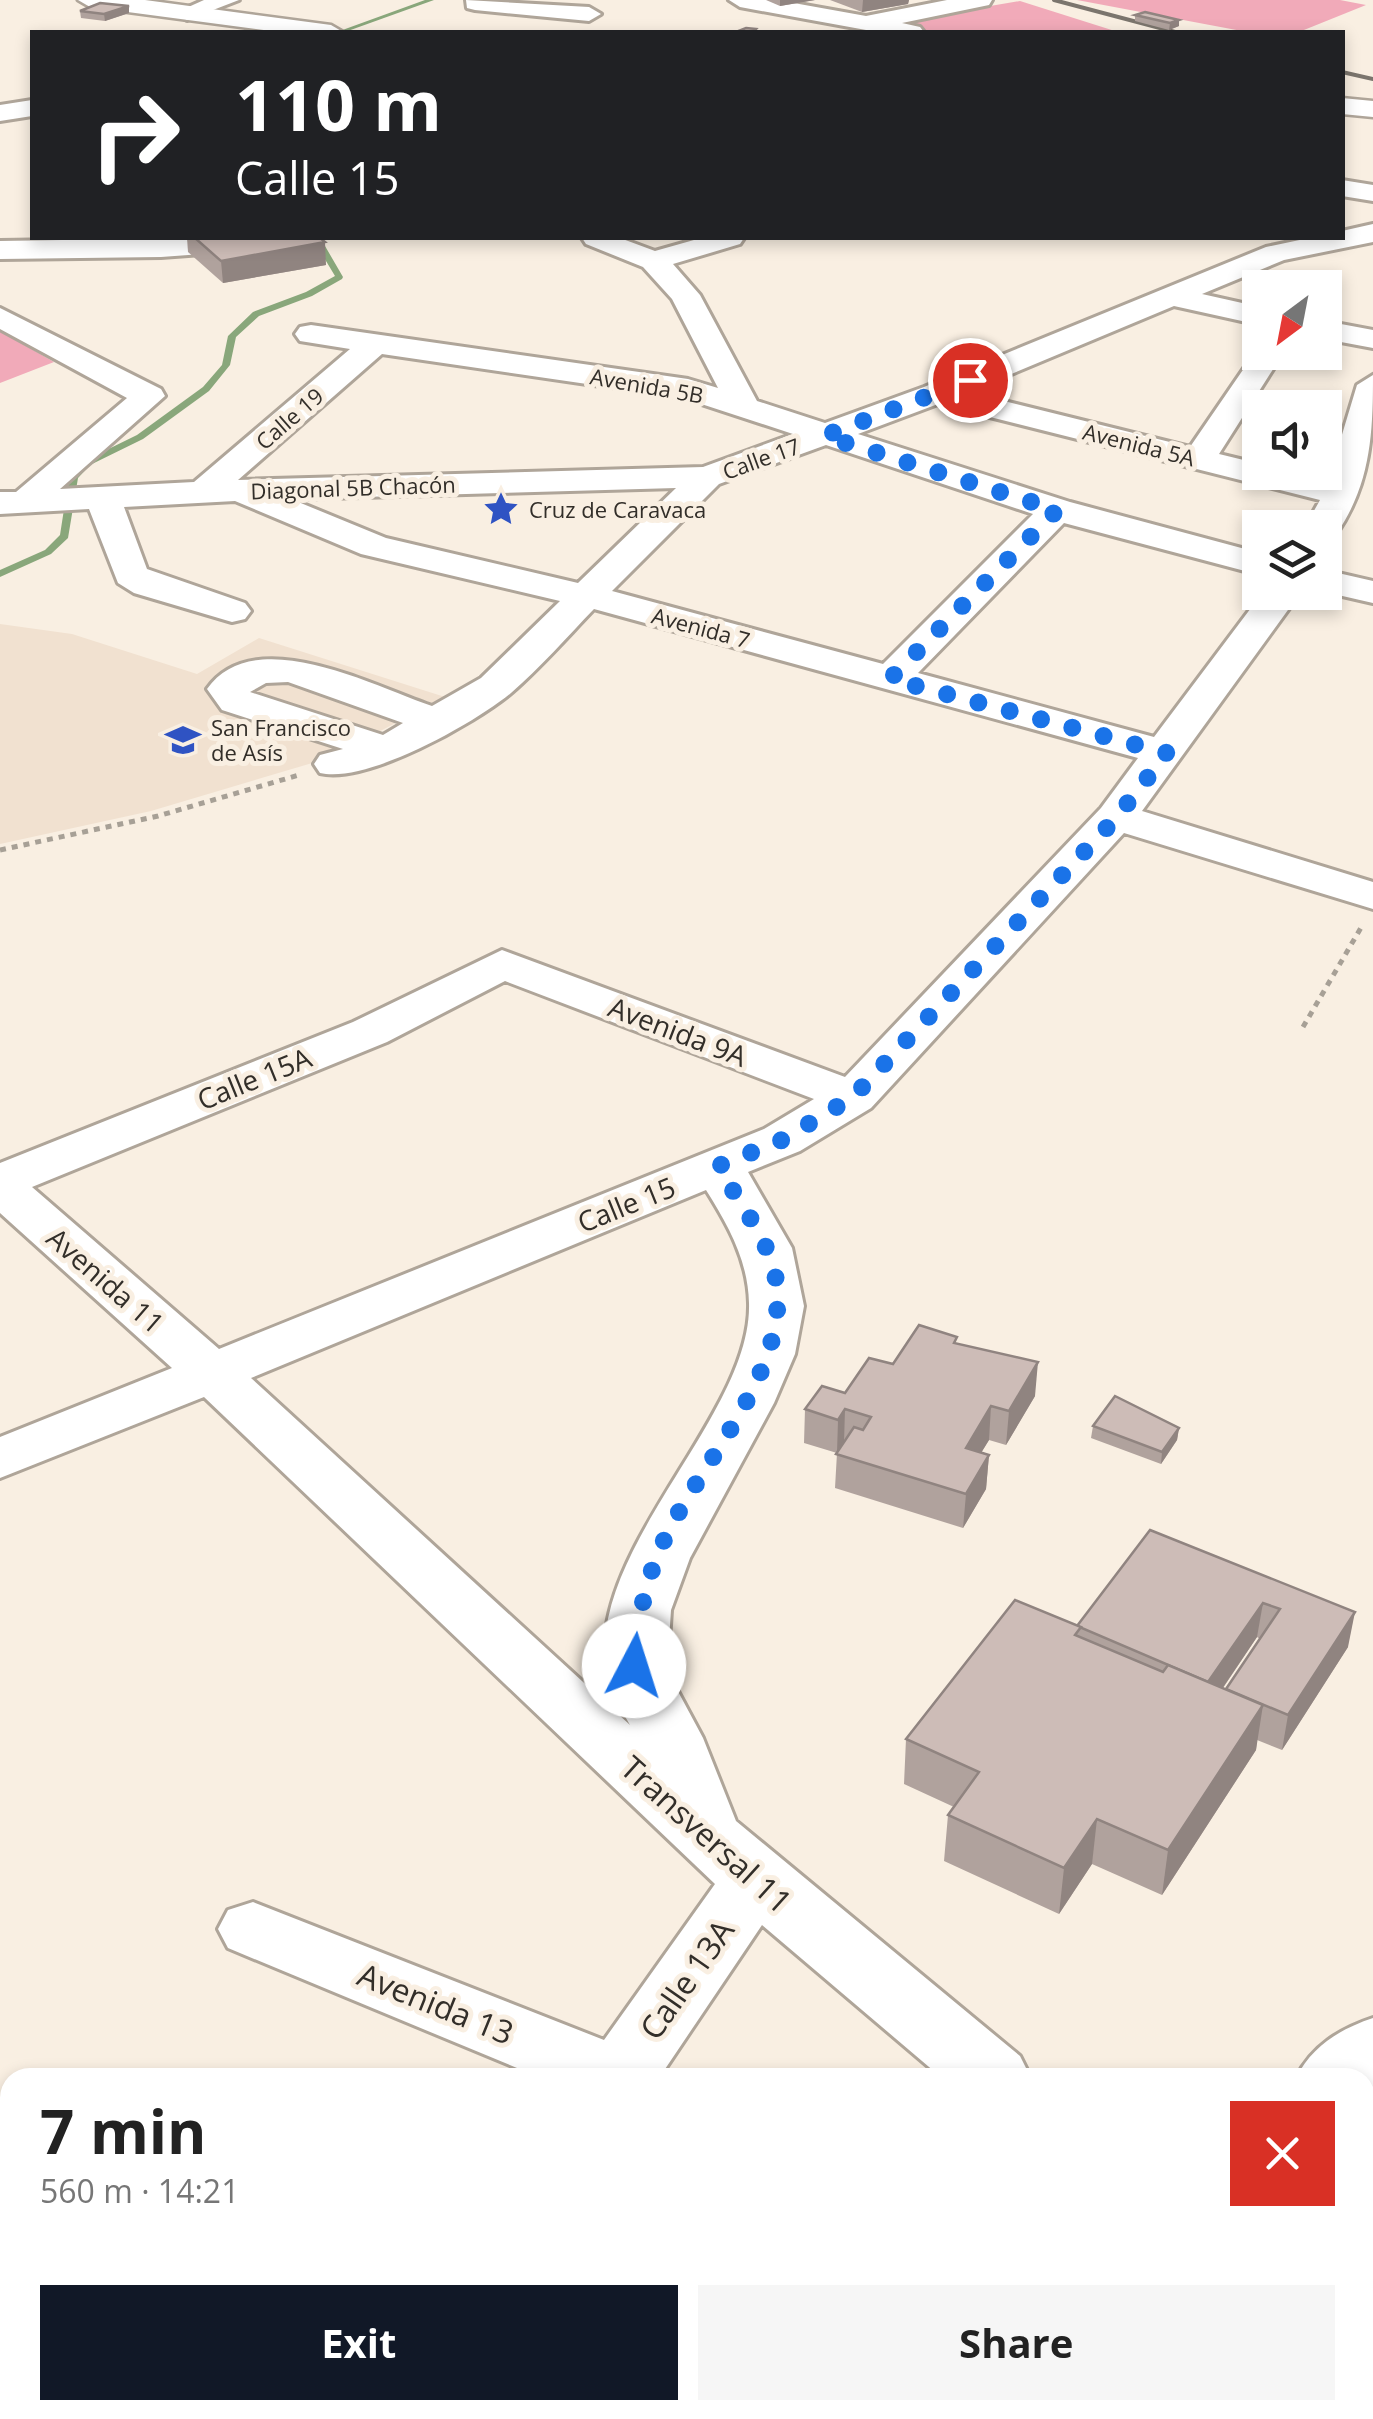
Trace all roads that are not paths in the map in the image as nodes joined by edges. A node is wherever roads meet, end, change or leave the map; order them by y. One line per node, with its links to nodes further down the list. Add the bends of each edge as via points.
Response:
1 (90, 0): 7 (main road)
2 (228, 0): 7 (street)
3 (740, 0): 9 (street)
4 (981, 0): 6 (street)
5 (475, 3): 8 (street)
6 (930, 4): 9 (street)
7 (187, 13): 10 (main road)
8 (584, 16)
9 (852, 22): 11 (street)
10 (307, 30)
11 (900, 30)
12 (1345, 106): 14 (main road)
13 (30, 108): 15 (street)
14 (1373, 108)
15 (0, 113)
16 (1345, 188): 17 (street)
17 (1373, 193)
18 (1373, 234): 19 (street, Calle 17)
19 (1345, 239)
20 (242, 240): 24 (street)
21 (601, 240): 26 (street)
22 (723, 240): 26 (street)
23 (1342, 240): 27 (street, Calle 17, via 1276,253)
24 (157, 243): 25 (street)
25 (0, 250)
26 (652, 260): 37 (street, via 685,295)
27 (1170, 296): 28 (street); 36 (street, Calle 17)
28 (1242, 312)
29 (0, 316): 45 (street, via 148,396)
30 (311, 334): 33 (street, Avenida 5B)
31 (1342, 334): 32 (street)
32 (1373, 340)
33 (375, 344): 37 (street, Avenida 5B, via 688,388); 42 (street, Calle 19)
34 (1257, 370): 40 (street)
35 (1373, 385): 39 (street)
36 (936, 394): 38 (street, Calle 17); 40 (street, Avenida 5A)
37 (743, 405): 38 (street, Avenida 5B)
38 (824, 436): 41 (street, Calle 17); 46 (street, Avenida 5B)
39 (1366, 442): 43 (street)
40 (1199, 460): 43 (street, Avenida 5A)
41 (707, 477): 42 (street, Diagonal 5B Chacón); 51 (street, Calle 17)
42 (220, 491): 44 (street, Diagonal 5B Chacón); 51 (street, Avenida 7, via 374,546)
43 (1341, 495): 47 (street)
44 (102, 496): 45 (street, Diagonal 5B Chacón); 52 (street, via 131,576)
45 (14, 501)
46 (1057, 510): 48 (street, Avenida 5B); 54 (street)
47 (1333, 510)
48 (1242, 559)
49 (1342, 585): 50 (street)
50 (1373, 592)
51 (587, 596): 54 (street, Avenida 7); 55 (street, Calle 17, via 495,686)
52 (232, 610)
53 (1270, 610): 57 (street, Calle 15)
54 (890, 679): 57 (street, Avenida 7)
55 (437, 722): 56 (street, Calle 17); 56 (street, via 292,670 258,670 227,689 236,701)
56 (387, 750): 58 (street, Calle 17)
57 (1167, 753): 59 (street, Calle 15)
58 (335, 764)
59 (1116, 818): 60 (street); 62 (street, Calle 15)
60 (1366, 893)
61 (502, 964): 62 (street, Avenida 9A); 64 (street, Calle 15A, via 370,1032)
62 (853, 1097): 63 (street, Calle 15, via 782,1140)
63 (718, 1166): 65 (street, Calle 15); 67 (street, via 771,1261 774,1340 662,1545 639,1610 634,1666)
64 (0, 1184): 65 (street, Avenida 11)
65 (212, 1373): 66 (street, Calle 15); 67 (street, Transversal 11)
66 (0, 1459)
67 (732, 1860): 71 (street, Calle 13A); 72 (street, Transversal 11)
68 (254, 1929): 70 (street, Avenida 13)
69 (1373, 2048): 73 (street)
70 (596, 2068)
71 (623, 2068)
72 (982, 2068)
73 (1346, 2068)

